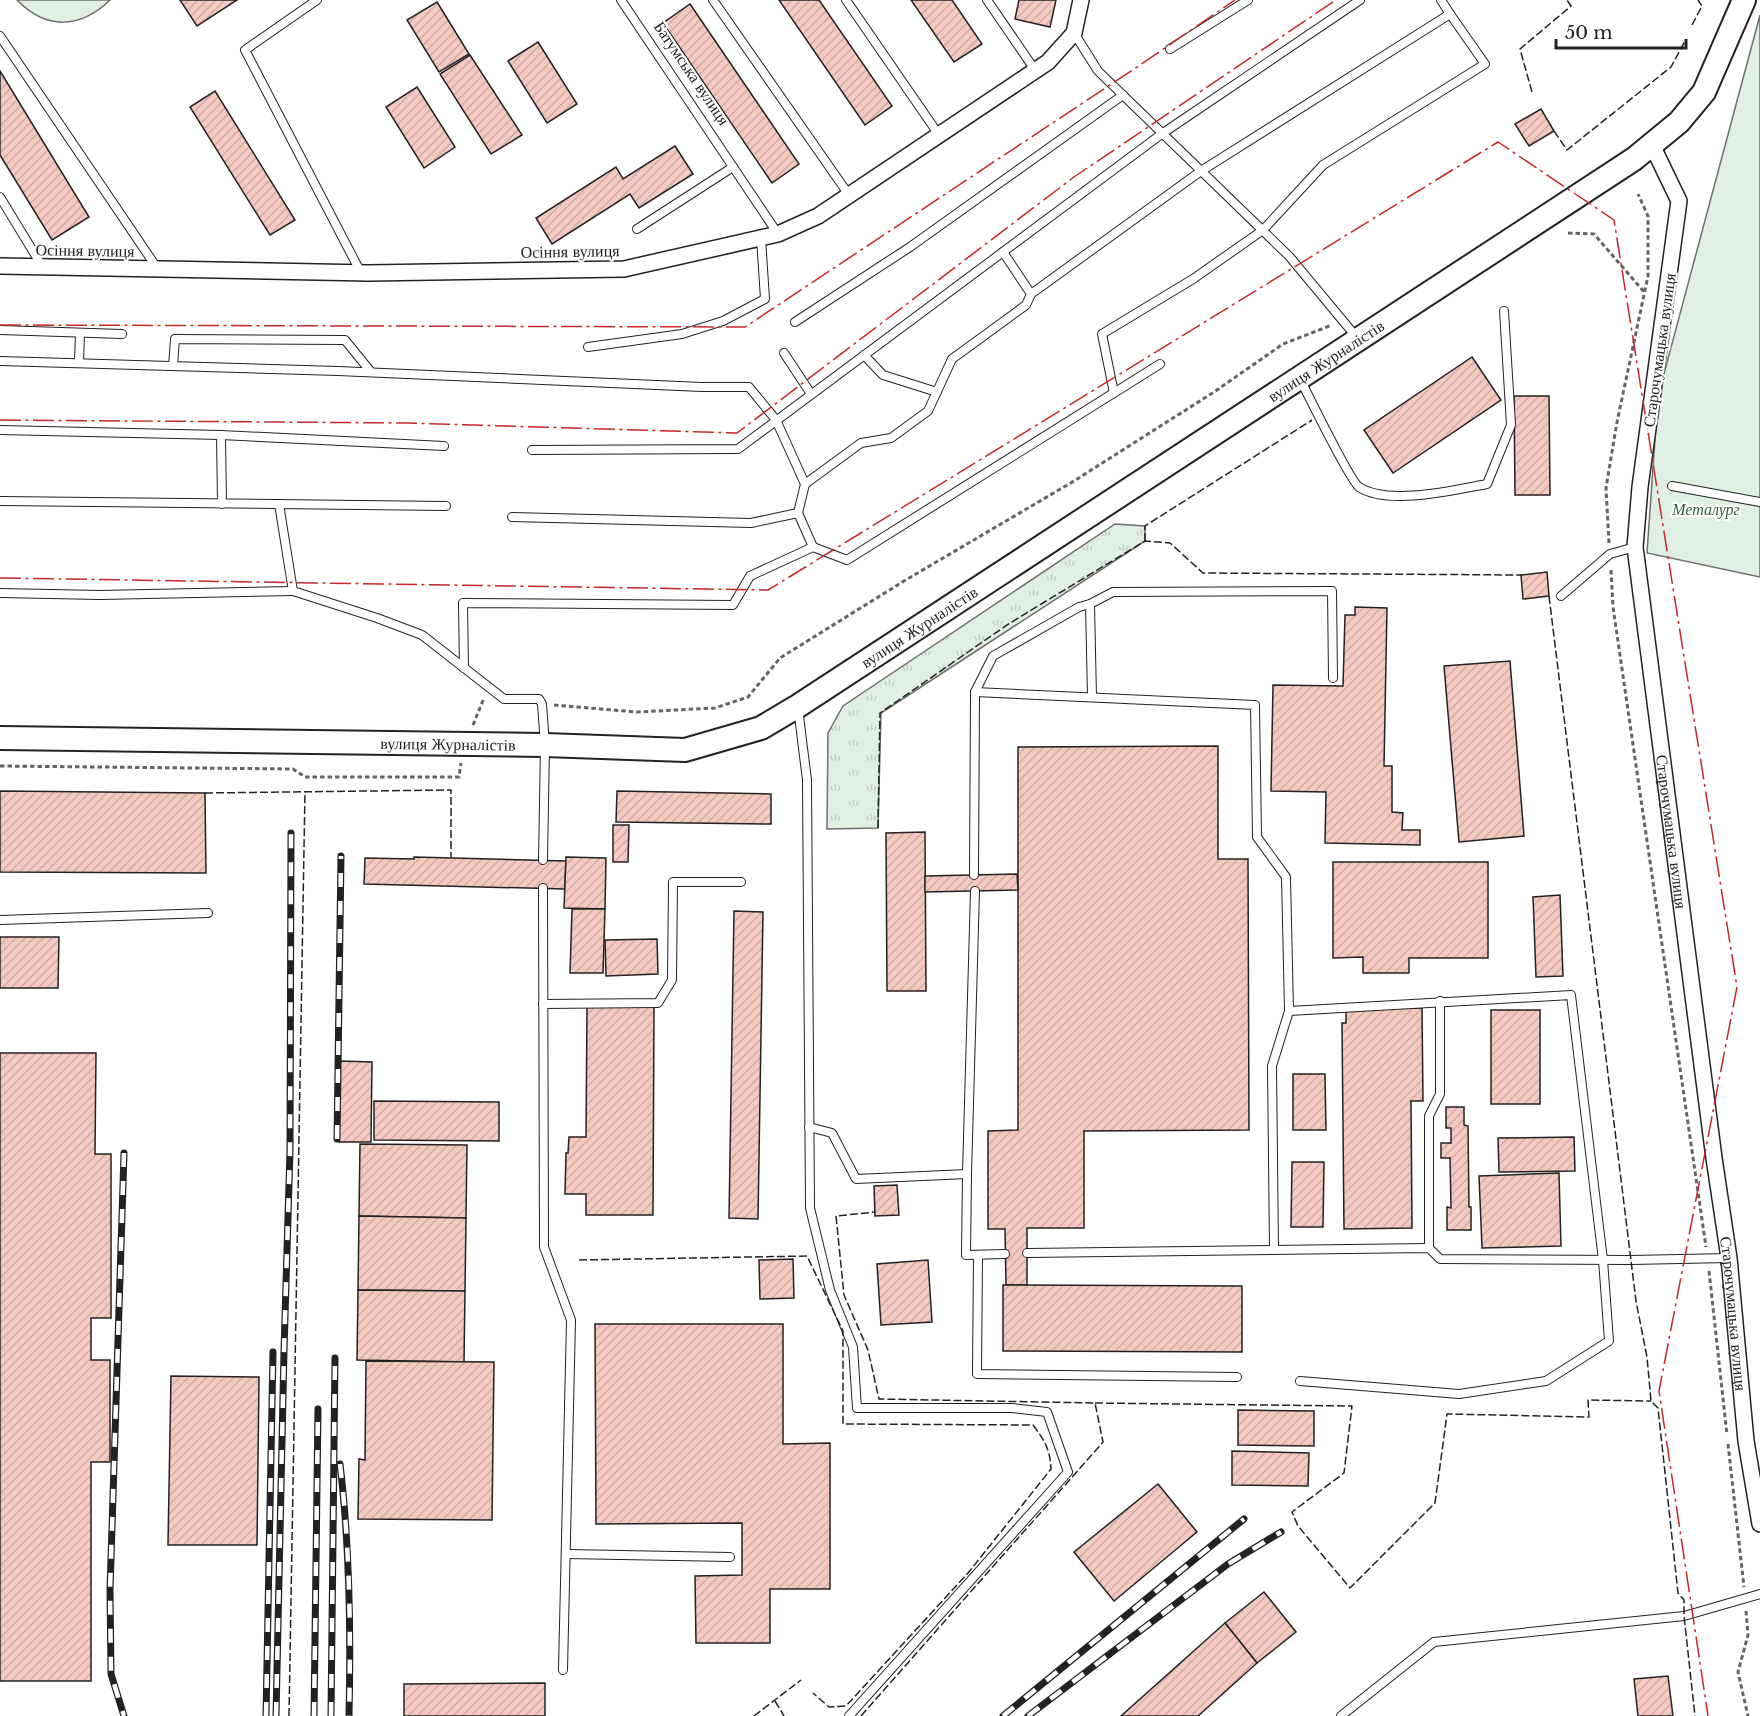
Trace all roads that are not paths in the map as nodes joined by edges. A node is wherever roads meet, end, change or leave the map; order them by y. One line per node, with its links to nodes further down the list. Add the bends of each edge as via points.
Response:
1 (317, 0): 33 (lane, via 245,50)
2 (621, 0): 21 (lane, Батумська вулиця)
3 (713, 0): 23 (lane)
4 (846, 0): 19 (lane)
5 (987, 0): 11 (lane)
6 (1081, 0): 13 (street)
7 (1248, 0): 15 (lane)
8 (1360, 0): 18 (lane)
9 (1441, 0): 12 (lane)
10 (1744, 0): 20 (street, вулиця Журналістів, via 1704,92 1679,122)
11 (993, 4): 16 (lane)
12 (1450, 14): 22 (lane); 26 (lane, via 1485,64 1323,165)
13 (1074, 33): 16 (street, Осіння вулиця, via 1048,62); 17 (lane, via 1098,71)
14 (0, 36): 32 (lane)
15 (1170, 49)
16 (1035, 70): 19 (street, Осіння вулиця)
17 (1123, 95): 18 (lane); 36 (lane, via 910,247)
18 (1163, 133): 22 (lane); 29 (lane)
19 (939, 135): 23 (street, Осіння вулиця)
20 (1652, 145): 40 (street, вулиця Журналістів); 68 (street, Старочумацька вулиця, via 1679,201)
21 (733, 167): 25 (lane); 27 (lane, Батумська вулиця)
22 (1202, 171): 26 (lane); 34 (lane)
23 (849, 195): 27 (street, Осіння вулиця, via 818,216)
24 (0, 197): 31 (lane)
25 (637, 229)
26 (1263, 230): 40 (lane); 51 (lane, via 1193,279 1102,334)
27 (778, 234): 28 (street, Осіння вулиця)
28 (761, 238): 33 (street, Осіння вулиця, via 624,269); 41 (lane, via 765,299 723,321 682,334)
29 (1003, 252): 34 (lane); 43 (lane)
30 (0, 266): 31 (street, Осіння вулиця)
31 (43, 267): 32 (street, Осіння вулиця)
32 (158, 269): 33 (street, Осіння вулиця)
33 (361, 273)
34 (1031, 294): 50 (lane, via 1026,305 952,359)
35 (1504, 311): 49 (lane, via 1511,425 1487,483 1432,494 1377,495 1357,486)
36 (795, 322)
37 (0, 330): 38 (lane)
38 (80, 333): 39 (lane); 45 (lane)
39 (122, 334)
40 (1358, 339): 49 (street, вулиця Журналістів)
41 (588, 347)
42 (784, 353): 52 (lane)
43 (864, 355): 50 (lane, via 884,375); 52 (lane)
44 (0, 361): 45 (lane)
45 (79, 363): 47 (lane)
46 (1160, 364): 51 (lane)
47 (173, 366): 48 (lane); 48 (lane, via 175,339 345,340)
48 (371, 372): 53 (lane, via 749,387)
49 (1299, 377): 77 (street, вулиця Журналістів)
50 (937, 392): 58 (lane, via 928,411 891,438 861,443)
51 (1114, 393): 67 (lane, via 847,560)
52 (811, 394): 53 (lane)
53 (776, 420): 57 (lane, via 738,449); 58 (lane)
54 (0, 430): 55 (lane)
55 (221, 435): 56 (lane); 62 (lane)
56 (444, 446)
57 (532, 450)
58 (805, 484): 65 (lane)
59 (1672, 486): 61 (lane)
60 (0, 501): 62 (lane)
61 (1760, 502)
62 (222, 504): 63 (lane)
63 (279, 504): 64 (lane); 69 (lane)
64 (446, 506)
65 (798, 513): 66 (lane, via 751,523); 67 (lane)
66 (512, 517)
67 (813, 547): 73 (lane, via 750,576 733,605 463,603)
68 (1635, 547): 71 (lane, via 1610,554); 97 (street, Старочумацька вулиця)
69 (293, 591): 70 (lane); 73 (lane, via 422,635)
70 (0, 593)
71 (1561, 596)
72 (1090, 604): 74 (lane, via 1113,592 1332,591); 75 (lane, via 1078,607 993,656); 76 (lane)
73 (464, 668): 79 (lane, via 504,699 539,699)
74 (1333, 678)
75 (975, 692): 76 (lane); 81 (lane)
76 (1092, 698): 89 (lane, via 1255,705 1257,837 1286,876)
77 (798, 706): 79 (street, вулиця Журналістів, via 761,728 685,750); 90 (lane, via 807,780)
78 (0, 738): 79 (street, вулиця Журналістів)
79 (545, 745): 80 (lane)
80 (543, 860)
81 (974, 875)
82 (741, 882): 88 (lane, via 673,882 672,980 658,1003)
83 (543, 888): 88 (lane)
84 (975, 891): 91 (lane)
85 (208, 913): 86 (lane)
86 (0, 920)
87 (1440, 1001): 89 (lane); 92 (lane, via 1440,1094 1429,1116); 98 (lane, via 1571,995)
88 (543, 1004): 102 (lane, via 544,1247 571,1320)
89 (1289, 1011): 93 (lane, via 1272,1066)
90 (809, 1127): 91 (lane, via 832,1133 856,1179); 106 (lane, via 810,1208 830,1290 854,1347 857,1408 1012,1408 1047,1412 1068,1472)
91 (966, 1174): 96 (lane, via 966,1255)
92 (1429, 1248): 93 (lane); 98 (lane, via 1440,1259)
93 (1274, 1250): 94 (lane)
94 (1027, 1253)
95 (1005, 1254): 96 (lane)
96 (978, 1255): 99 (lane, via 977,1374)
97 (1729, 1258): 98 (lane); 101 (street, Старочумацька вулиця, via 1746,1441)
98 (1603, 1260): 100 (lane, via 1609,1341 1546,1382 1459,1394)
99 (1237, 1377)
100 (1300, 1381)
101 (1760, 1524)
102 (566, 1554): 103 (lane); 105 (lane)
103 (730, 1557)
104 (1760, 1594): 107 (lane, via 1684,1616 1434,1642)
105 (562, 1670)
106 (849, 1716)
107 (1341, 1716)

